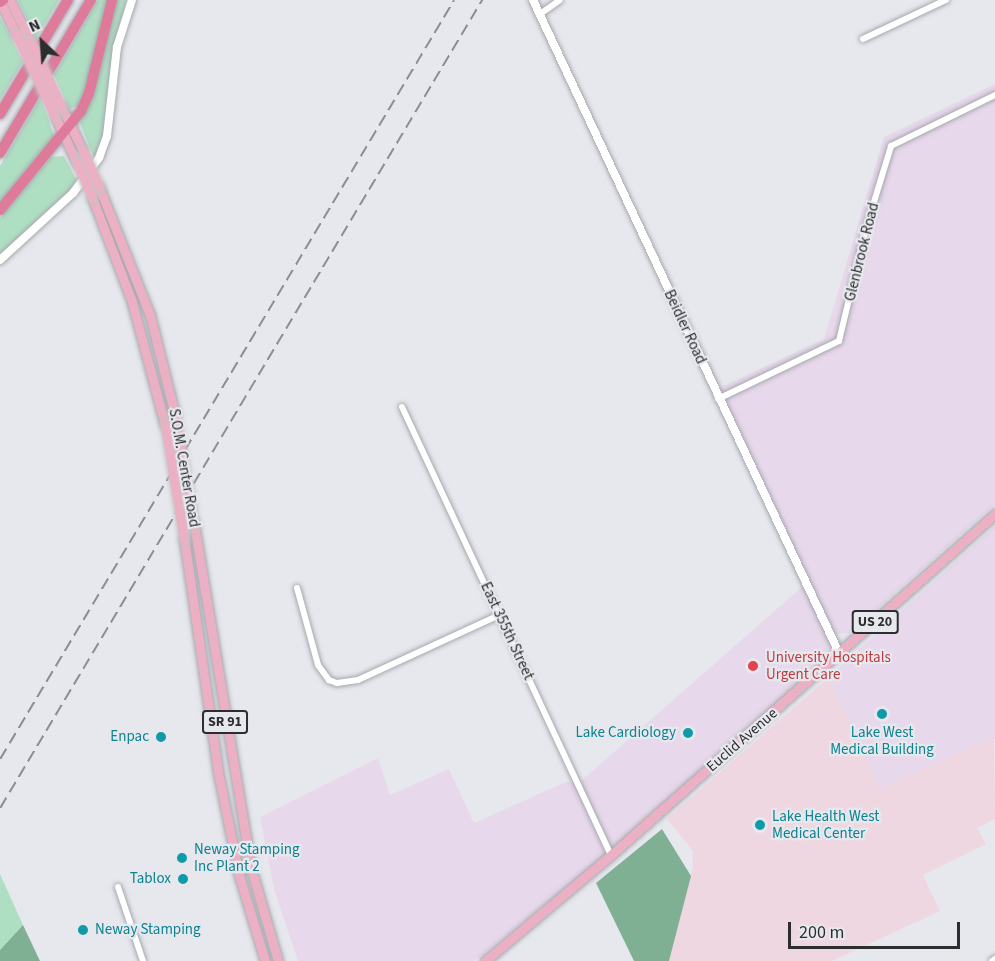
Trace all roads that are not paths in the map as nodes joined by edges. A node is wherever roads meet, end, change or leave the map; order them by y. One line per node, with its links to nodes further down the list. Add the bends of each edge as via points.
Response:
1 (10, 0): 14 (main road, S.O.M. Center Road / SR 91, bridge)
2 (68, 0): 13 (highway)
3 (91, 0): 16 (highway)
4 (112, 0): 14 (highway, via 89,93)
5 (132, 0): 18 (street, via 117,47 108,136 99,158 74,193)
6 (533, 0): 10 (street, Beidler Road)
7 (560, 0): 10 (street)
8 (946, 0): 11 (street)
9 (1, 1): 15 (main road, S.O.M. Center Road / SR 91, bridge)
10 (540, 14): 19 (street, Beidler Road)
11 (863, 39)
12 (995, 95): 19 (street, Glenbrook Road, via 891,146 866,228 839,341)
13 (0, 114)
14 (70, 124): 15 (highway); 29 (main road, S.O.M. Center Road / SR 91, bridge, via 150,315 175,416 251,868)
15 (63, 134): 17 (highway); 28 (main road, S.O.M. Center Road / SR 91, bridge, via 132,302 165,425 218,772 239,875)
16 (0, 153)
17 (0, 210)
18 (0, 260)
19 (718, 399): 24 (street, Beidler Road)
20 (402, 407): 23 (street, East 355th Street)
21 (995, 514): 24 (main road, Euclid Avenue / US 20)
22 (297, 588): 23 (street, via 318,665 329,680 337,683 358,680)
23 (499, 615): 25 (street, East 355th Street)
24 (839, 653): 25 (main road, Euclid Avenue / US 20)
25 (611, 855): 30 (main road, Euclid Avenue / US 20)
26 (118, 887): 27 (street)
27 (143, 961)
28 (265, 961)
29 (278, 961)
30 (485, 961)

